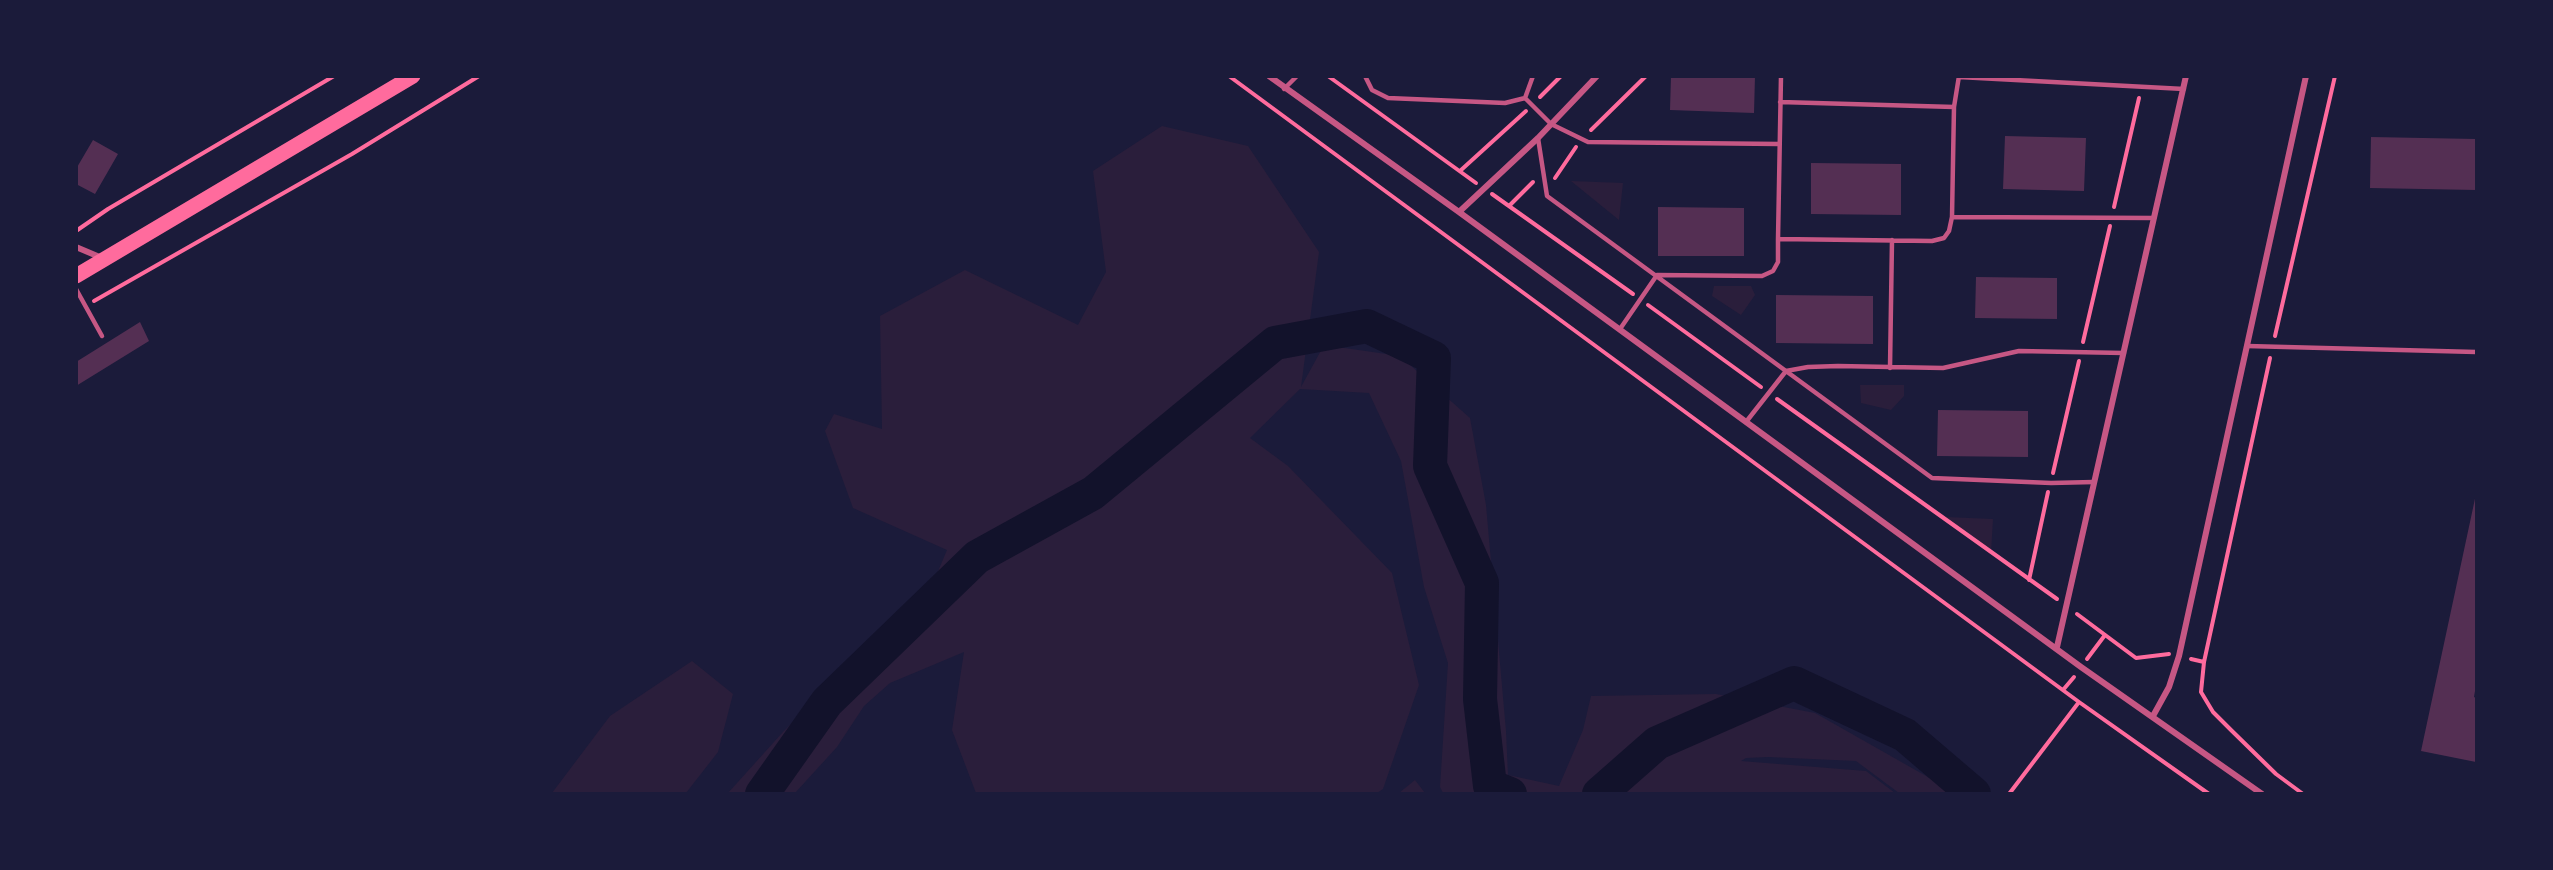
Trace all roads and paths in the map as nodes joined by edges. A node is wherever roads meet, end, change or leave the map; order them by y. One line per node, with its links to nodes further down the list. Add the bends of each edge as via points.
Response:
1 (334, 76): 31 (path)
2 (413, 76): 35 (main road)
3 (479, 76): 39 (path, via 346,158)
4 (1228, 76): 54 (path)
5 (1269, 76): 18 (street)
6 (1297, 76): 18 (lane)
7 (1365, 76): 19 (lane, via 1372,90 1388,98 1505,103)
8 (1533, 76): 19 (lane)
9 (1560, 76): 21 (path)
10 (1597, 76): 23 (street)
11 (1780, 76): 20 (lane)
12 (2186, 76): 17 (street)
13 (2306, 76): 42 (street)
14 (2335, 76): 43 (path)
15 (1959, 77): 16 (lane); 22 (lane)
16 (2142, 85): 17 (lane); 28 (path)
17 (2184, 88): 30 (street)
18 (1284, 89): 27 (street)
19 (1525, 98): 21 (lane)
20 (1780, 102): 22 (lane); 25 (lane)
21 (1532, 105): 23 (lane); 26 (path)
22 (1954, 107): 29 (lane)
23 (1551, 124): 24 (street); 25 (lane, via 1588,142)
24 (1538, 138): 27 (street); 36 (lane, via 1547,196)
25 (1779, 144): 32 (lane)
26 (1460, 171)
27 (1459, 212): 40 (street)
28 (2112, 216): 29 (lane); 30 (lane); 44 (path)
29 (1952, 217): 33 (lane, via 1944,238)
30 (2154, 218): 46 (street)
31 (76, 231)
32 (1778, 239): 33 (lane); 36 (lane, via 1778,262 1773,271 1762,276)
33 (1892, 240): 47 (lane)
34 (76, 247): 35 (street)
35 (105, 259): 37 (main road)
36 (1657, 275): 40 (lane); 48 (lane)
37 (76, 276)
38 (76, 289): 39 (lane)
39 (86, 306): 41 (lane)
40 (1620, 329): 49 (street)
41 (102, 336)
42 (2247, 346): 43 (lane); 55 (street, via 2179,656 2169,687)
43 (2272, 348): 45 (lane); 59 (path, via 2204,662 2201,692 2213,712 2276,774)
44 (2081, 351): 46 (lane); 47 (lane, via 2019,351 1943,368); 51 (path)
45 (2476, 352)
46 (2124, 353): 50 (street)
47 (1890, 368): 48 (lane)
48 (1786, 371): 49 (lane); 51 (lane, via 1932,478)
49 (1746, 422): 53 (street)
50 (2094, 482): 51 (lane); 53 (street)
51 (2051, 483): 52 (path)
52 (2029, 579)
53 (2057, 647): 55 (street)
54 (2079, 702): 56 (path); 57 (path)
55 (2153, 716): 58 (street)
56 (2010, 794)
57 (2209, 794)
58 (2262, 794)
59 (2303, 794)

